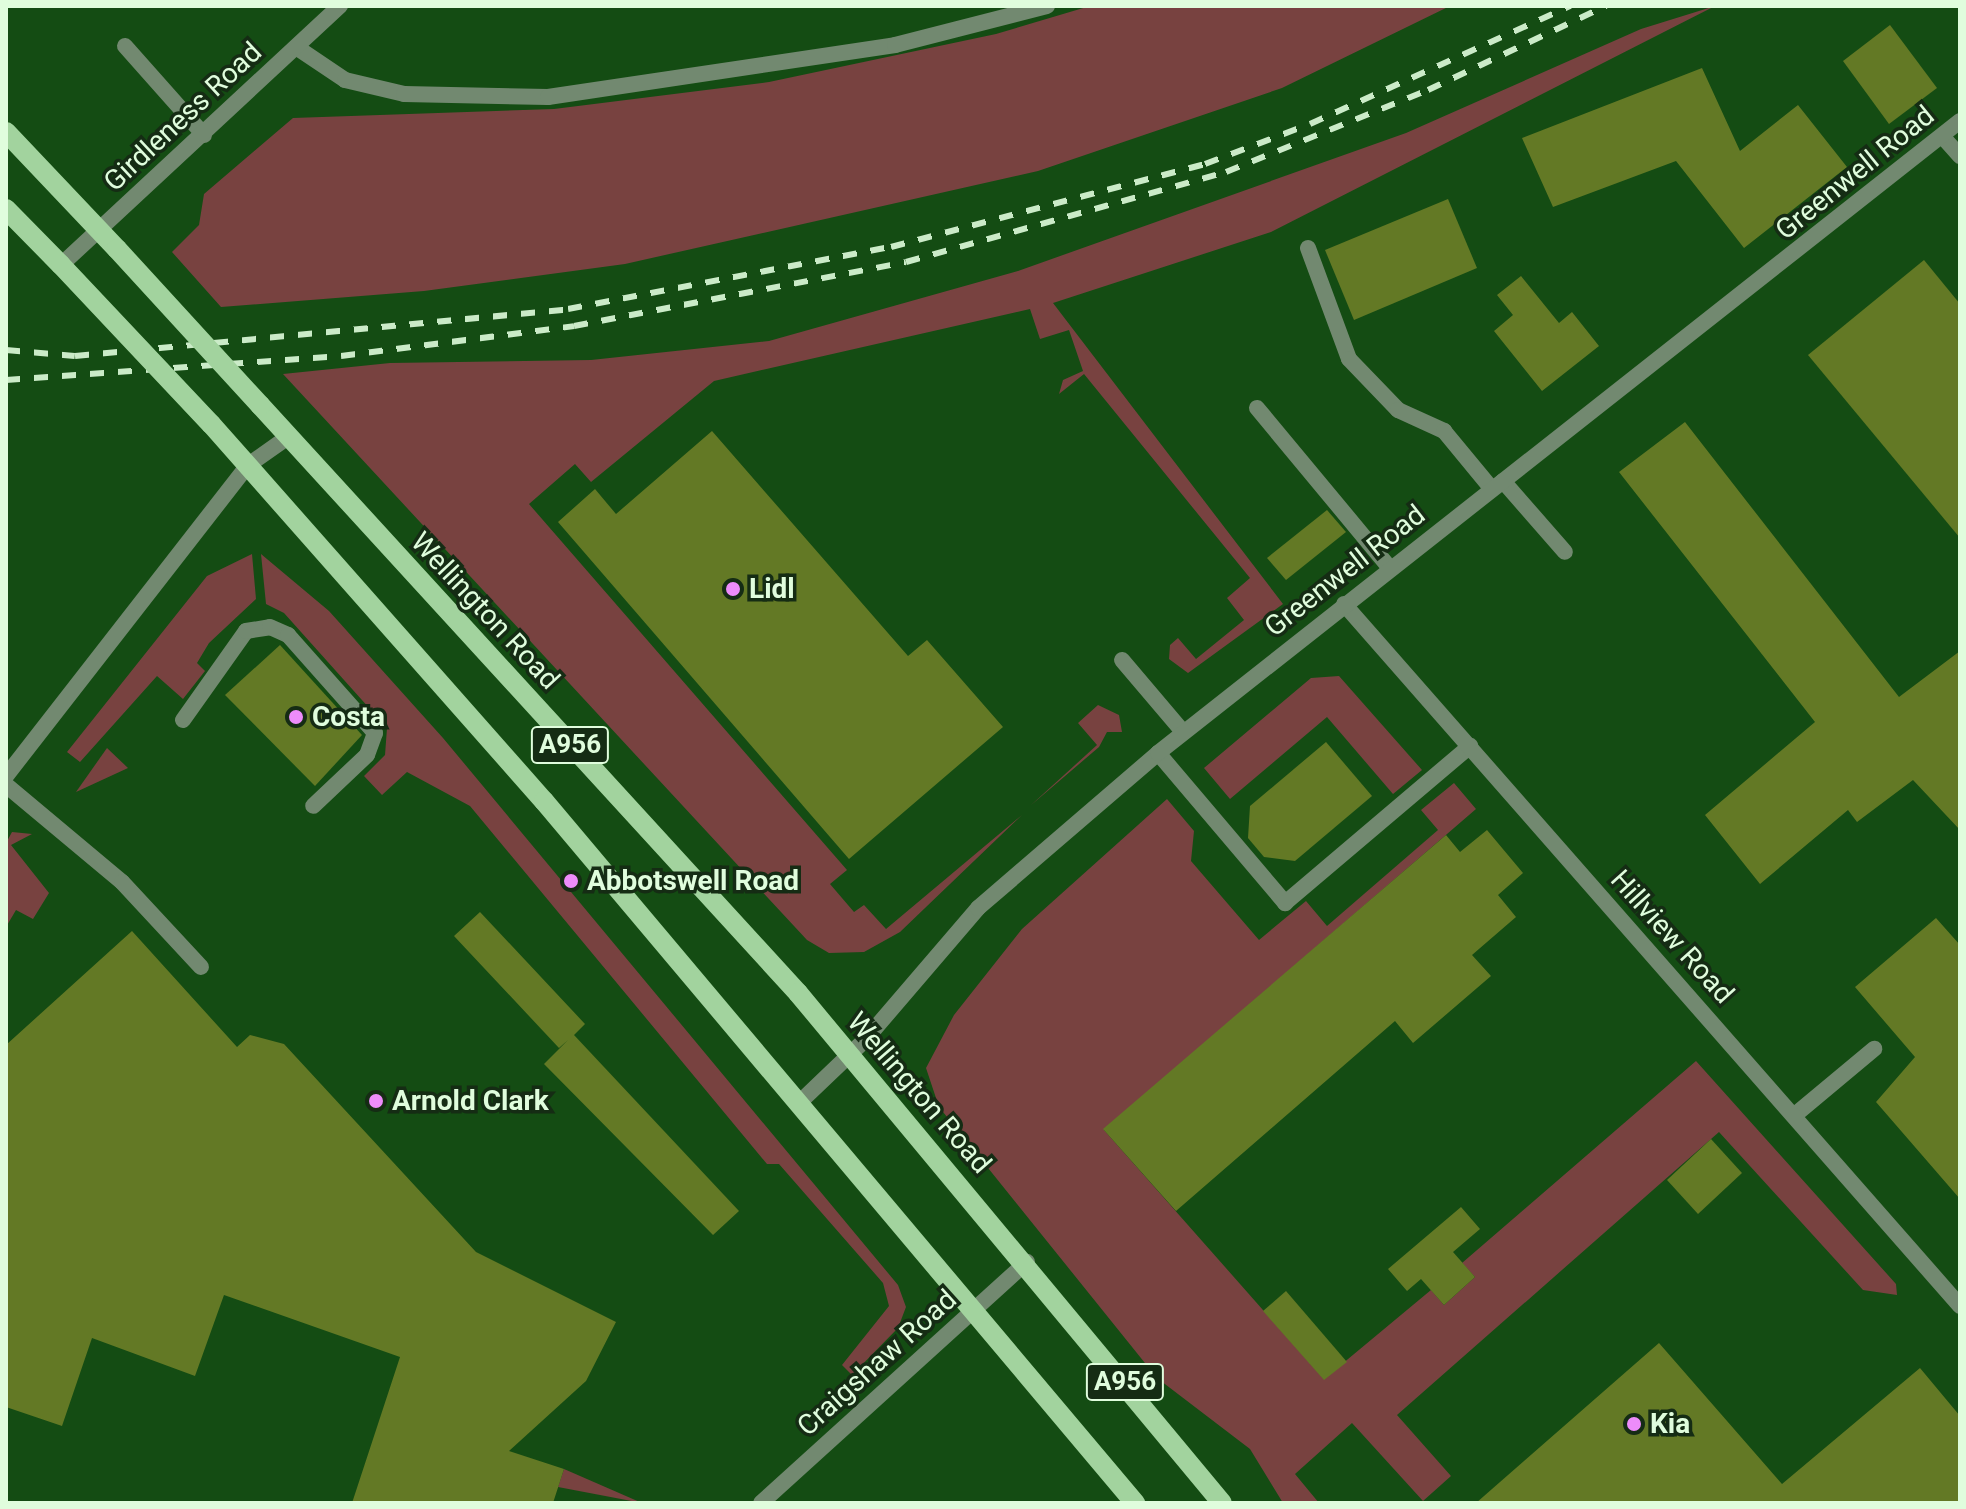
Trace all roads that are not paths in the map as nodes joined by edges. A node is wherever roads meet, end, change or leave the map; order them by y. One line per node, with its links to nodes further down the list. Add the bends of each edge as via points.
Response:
1 (340, 6): 4 (street, Girdleness Road)
2 (1047, 6): 4 (street, via 895,45 548,97 404,94 345,80)
3 (125, 46): 7 (street)
4 (296, 47): 7 (street, Girdleness Road)
5 (1960, 121): 8 (street, Greenwell Road)
6 (6, 132): 11 (main road, Wellington Road / A956)
7 (204, 135): 11 (street, Girdleness Road)
8 (1942, 136): 9 (street); 17 (street, Greenwell Road)
9 (1960, 156)
10 (6, 209): 13 (main road, A956)
11 (99, 230): 13 (street, Girdleness Road); 15 (main road, Wellington Road / A956, bridge)
12 (1308, 248): 17 (street, via 1349,359 1398,410 1444,431)
13 (61, 265): 16 (main road, A956, bridge)
14 (1257, 408): 19 (street)
15 (288, 437): 16 (street); 31 (main road, Wellington Road / A956)
16 (247, 466): 26 (street); 32 (main road, A956)
17 (1498, 485): 18 (street); 19 (street, Greenwell Road)
18 (1565, 552)
19 (1390, 568): 20 (street, Greenwell Road)
20 (1344, 604): 23 (street, Greenwell Road); 24 (street, Hillview Road)
21 (1122, 660): 23 (street)
22 (183, 720): 28 (street, via 246,631 270,627 288,635 375,733 367,755)
23 (1183, 732): 25 (street, Greenwell Road)
24 (1470, 746): 25 (street, via 1285,903); 33 (street, Hillview Road)
25 (1158, 753): 31 (street, Greenwell Road, via 978,908)
26 (6, 776)
27 (6, 785): 29 (street, via 122,882)
28 (313, 806)
29 (201, 967)
30 (1874, 1049): 33 (street)
31 (849, 1056): 32 (street, Greenwell Road); 34 (main road, Wellington Road / A956)
32 (799, 1103): 36 (main road, A956)
33 (1796, 1114): 35 (street, Hillview Road)
34 (1027, 1262): 36 (street, Craigshaw Road); 39 (main road, Wellington Road / A956)
35 (1960, 1306)
36 (974, 1311): 37 (street, Craigshaw Road); 38 (main road, A956)
37 (761, 1503)
38 (1135, 1503)
39 (1222, 1503)

